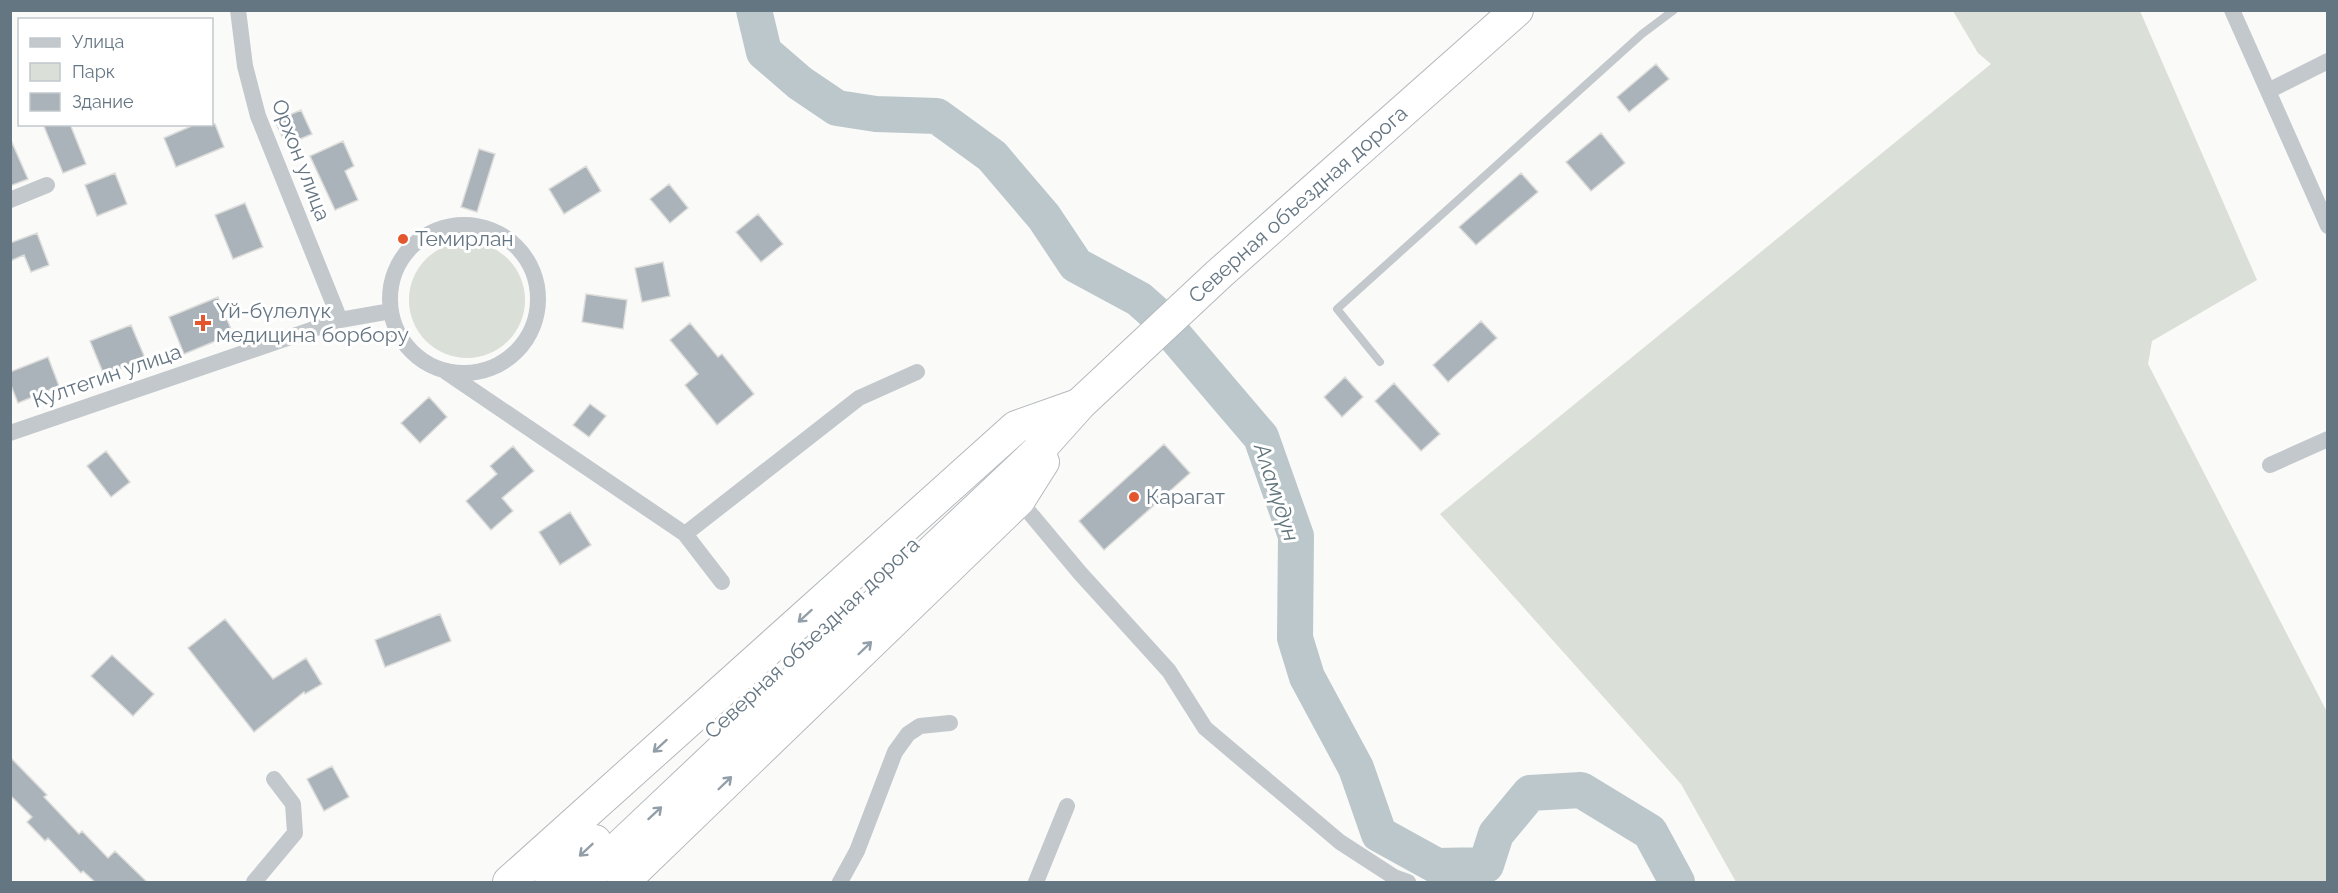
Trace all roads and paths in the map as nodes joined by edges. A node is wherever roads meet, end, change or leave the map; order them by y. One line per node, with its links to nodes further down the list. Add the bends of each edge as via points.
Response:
1 (238, 10): 11 (street, Орхон улица, via 245,66 258,116)
2 (1517, 10): 15 (highway, Северная объездная дорога, via 1219,274)
3 (1674, 10): 12 (lane, via 1642,34 1337,309)
4 (2232, 10): 6 (street)
5 (2328, 61): 6 (street)
6 (2268, 91): 9 (street)
7 (47, 185): 8 (street)
8 (10, 200)
9 (2328, 226)
10 (391, 311): 11 (street, Култегин улица); 13 (street, via 403,342 422,361); 13 (street, via 390,285 405,254 430,233 462,225 488,228 522,252 533,269 539,294 538,310 525,342 494,368 474,373)
11 (340, 320): 16 (street, Култегин улица)
12 (1380, 362)
13 (446, 372): 20 (street)
14 (917, 372): 20 (street, via 860,398)
15 (1089, 396): 19 (highway); 26 (highway, one-way to 26, via 1016,427); 27 (highway, Северная объездная дорога, one-way to 27, via 1027,437); 28 (highway, Северная объездная дорога, one-way to 15, via 1038,451)
16 (10, 433)
17 (2328, 439): 18 (street)
18 (2270, 465)
19 (1019, 500): 29 (highway, one-way to 19); 32 (street, via 1169,671 1205,728 1340,842)
20 (685, 534): 21 (street)
21 (722, 582)
22 (950, 723): 30 (street, via 920,726 908,734 895,752 857,852)
23 (274, 779): 25 (street, via 293,804 295,833)
24 (1067, 806): 31 (street)
25 (254, 882)
26 (508, 882)
27 (551, 882)
28 (582, 882)
29 (623, 882)
30 (840, 882)
31 (1036, 882)
32 (1408, 882)

